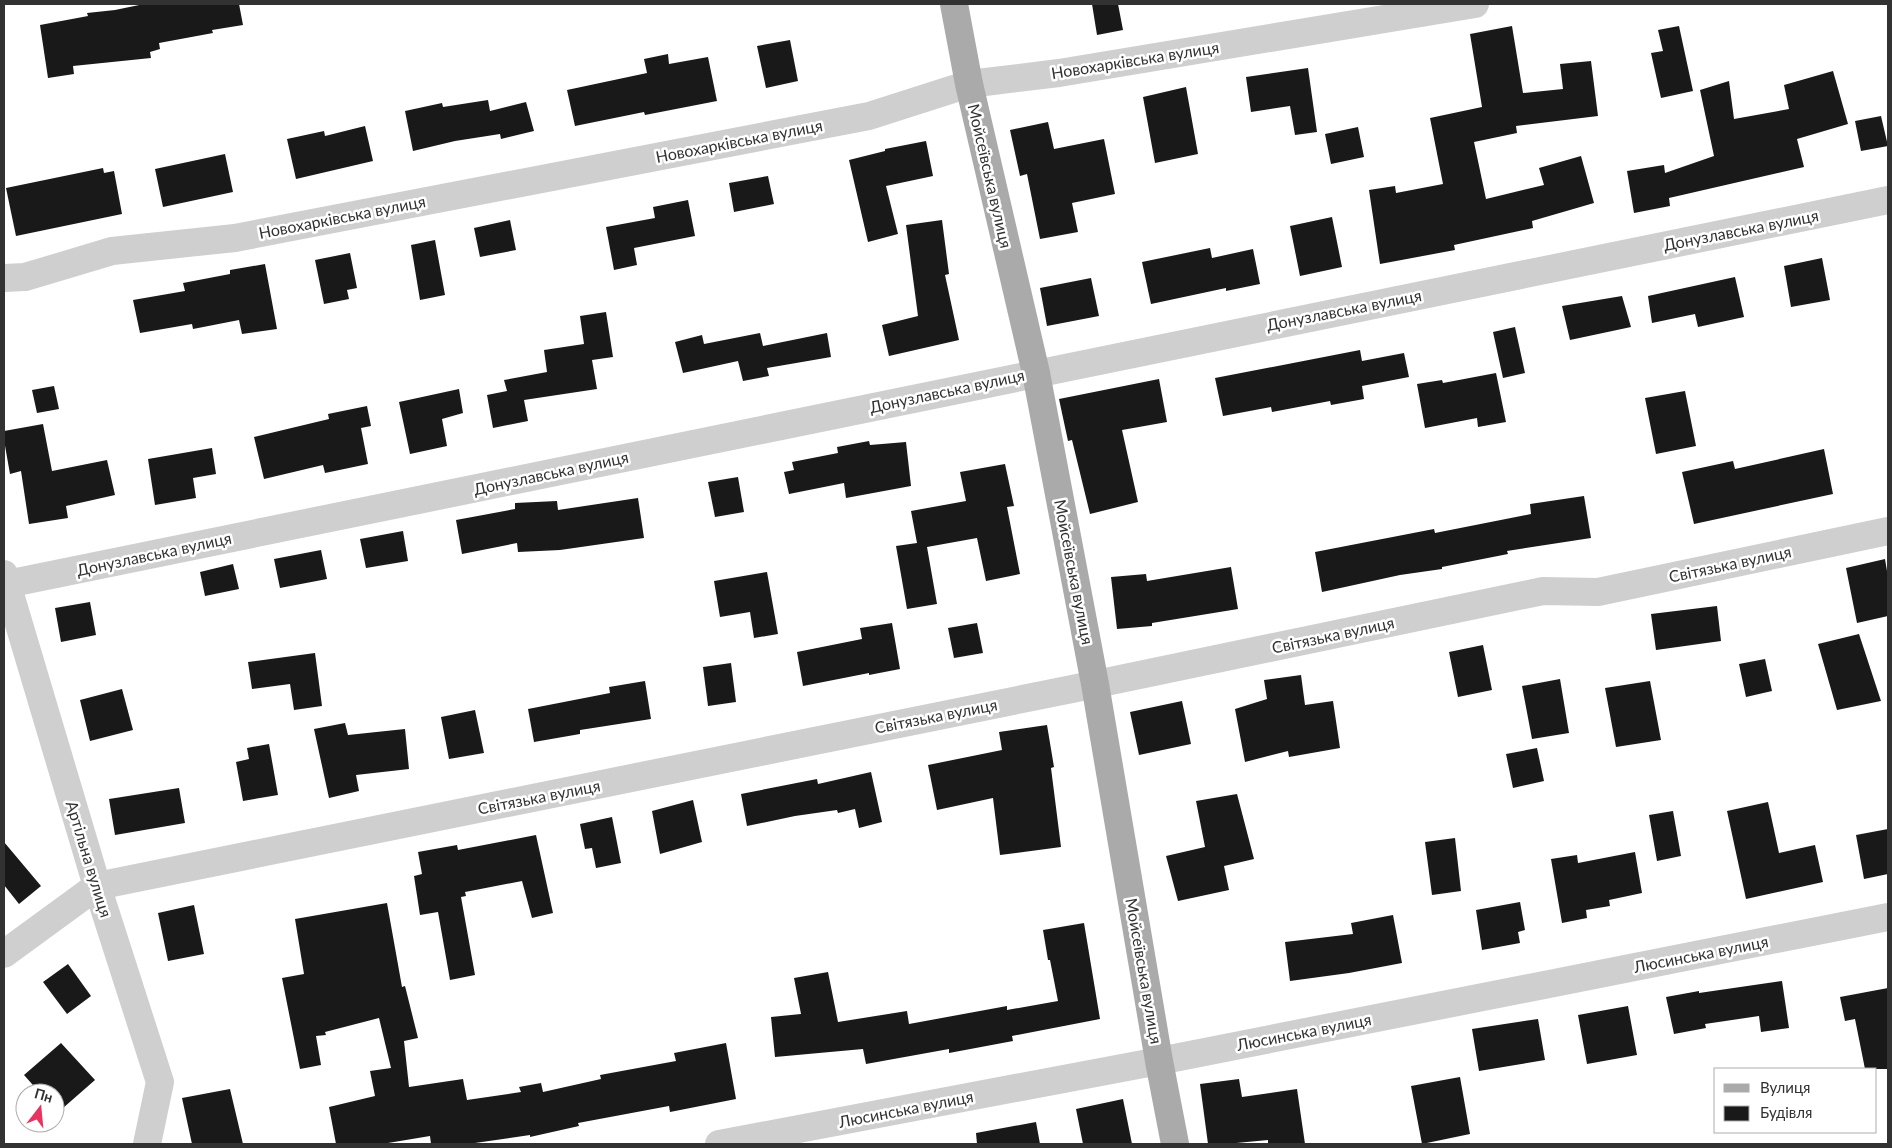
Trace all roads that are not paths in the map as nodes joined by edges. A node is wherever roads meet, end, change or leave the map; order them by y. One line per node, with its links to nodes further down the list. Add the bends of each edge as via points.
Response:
1 (954, 4): 3 (main road, Мойсеївська вулиця)
2 (1475, 4): 3 (street, Новохарківська вулиця, via 1059,73)
3 (969, 84): 5 (street, Новохарківська вулиця, via 869,116 235,238 112,251 25,277); 6 (main road, Мойсеївська вулиця)
4 (1888, 200): 6 (street, Донузлавська вулиця)
5 (4, 278)
6 (1036, 373): 8 (street, Донузлавська вулиця); 9 (main road, Мойсеївська вулиця)
7 (1888, 531): 9 (street, Світязька вулиця, via 1598,592 1543,591)
8 (5, 579): 10 (street, Артільна вулиця)
9 (1095, 684): 10 (street, Світязька вулиця); 13 (main road, Мойсеївська вулиця)
10 (96, 886): 12 (street, Світязька вулиця); 14 (street, Артільна вулиця, via 160,1082)
11 (1888, 916): 13 (street, Люсинська вулиця)
12 (4, 954)
13 (1159, 1061): 15 (street, Люсинська вулиця); 16 (main road, Мойсеївська вулиця)
14 (147, 1144)
15 (719, 1144)
16 (1175, 1144)

